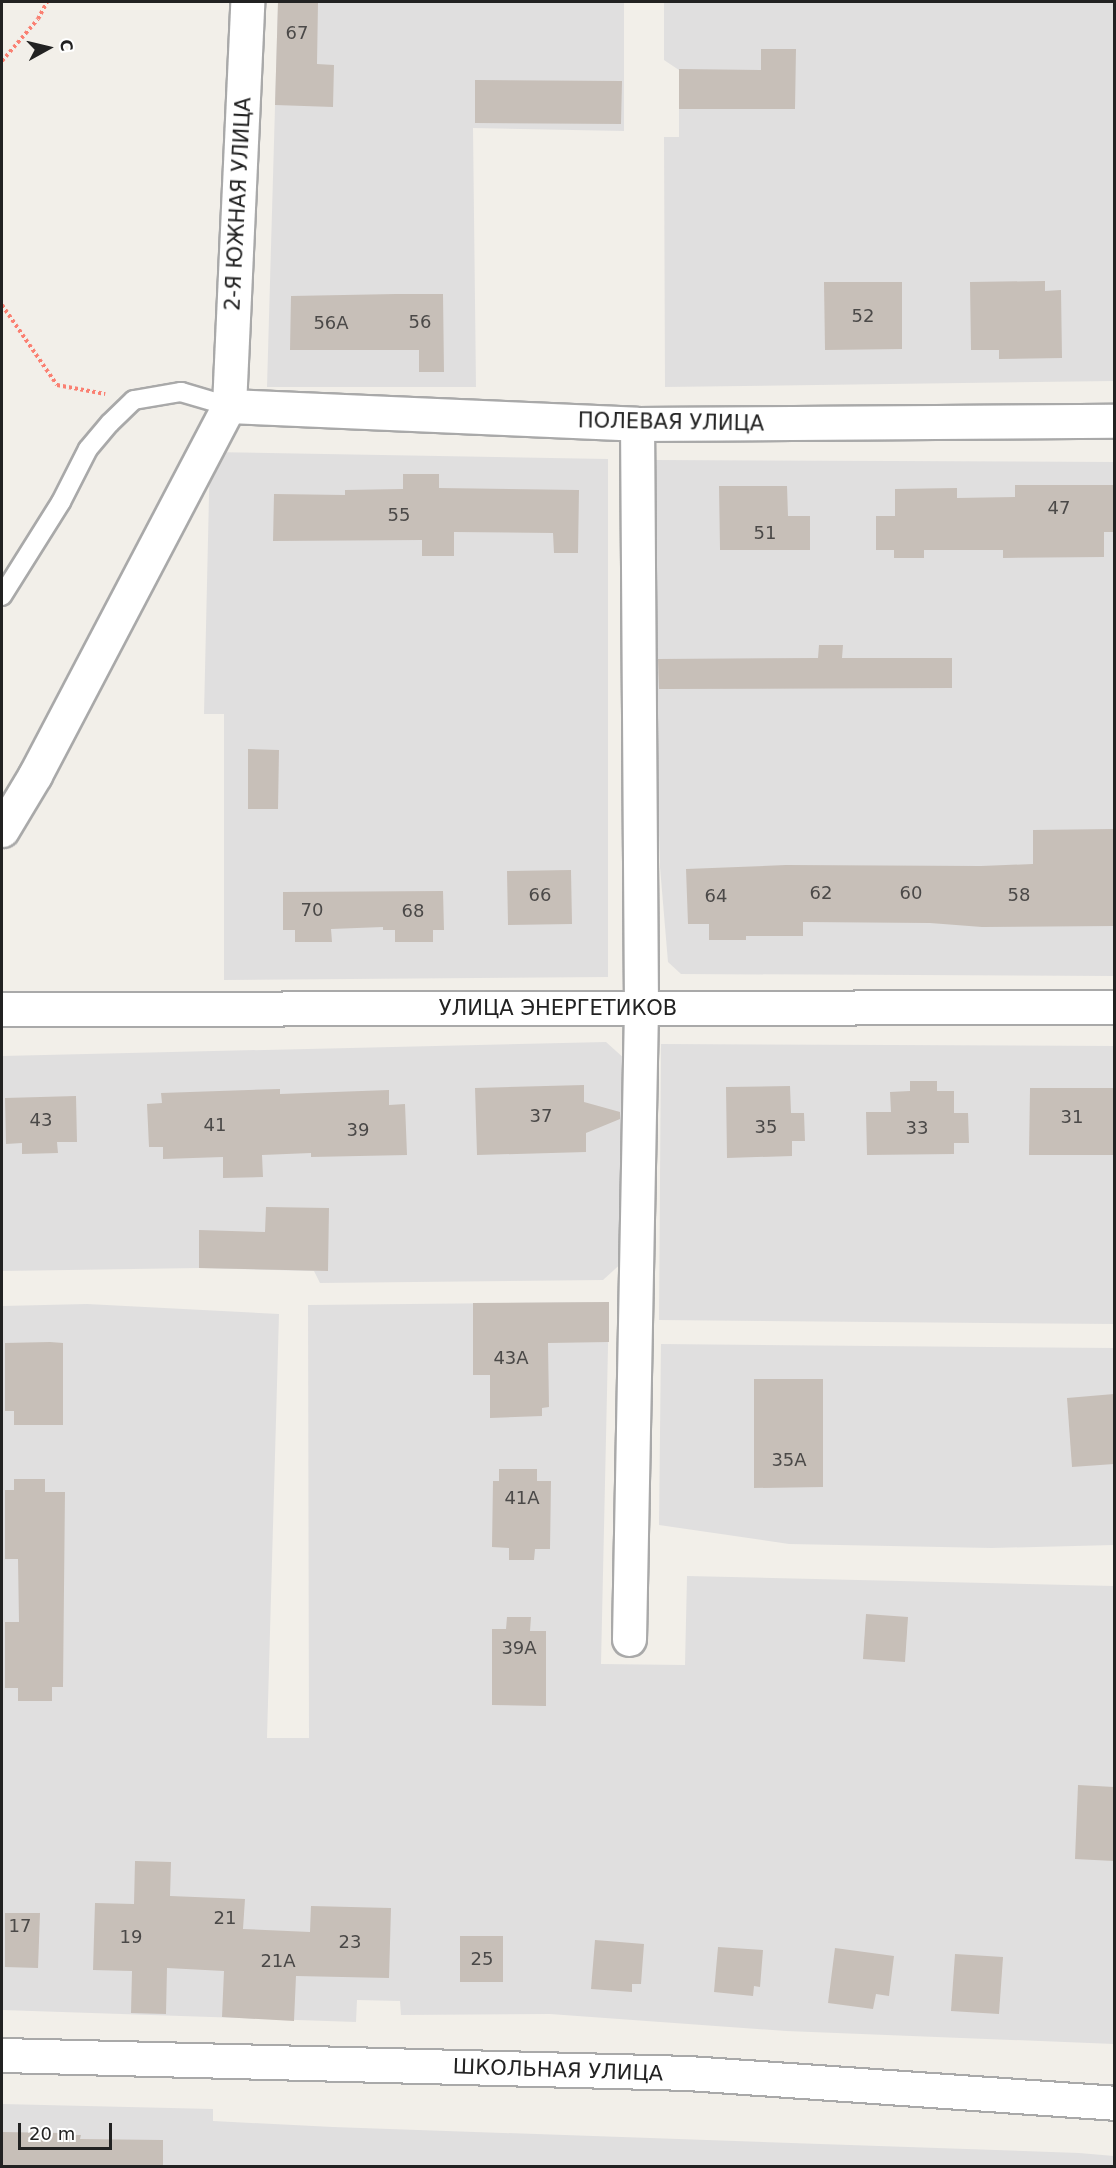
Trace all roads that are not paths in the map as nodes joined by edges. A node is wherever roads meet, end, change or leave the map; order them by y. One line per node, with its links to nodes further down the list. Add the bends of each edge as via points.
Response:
1 (247, 2): 2 (street, 2-Я ЮЖНАЯ УЛИЦА)
2 (229, 406): 4 (street, ПОЛЕВАЯ УЛИЦА); 5 (lane, via 181,392 135,400 88,449 61,502); 6 (street, via 35,775)
3 (1114, 421): 4 (street, ПОЛЕВАЯ УЛИЦА)
4 (637, 424): 7 (street)
5 (2, 596)
6 (2, 830)
7 (641, 1007): 8 (street, УЛИЦА ЭНЕРГЕТИКОВ); 9 (street, УЛИЦА ЭНЕРГЕТИКОВ); 10 (street)
8 (1114, 1007)
9 (2, 1009)
10 (629, 1639)
11 (2, 2055): 12 (street, ШКОЛЬНАЯ УЛИЦА, via 688,2073)
12 (1114, 2103)

